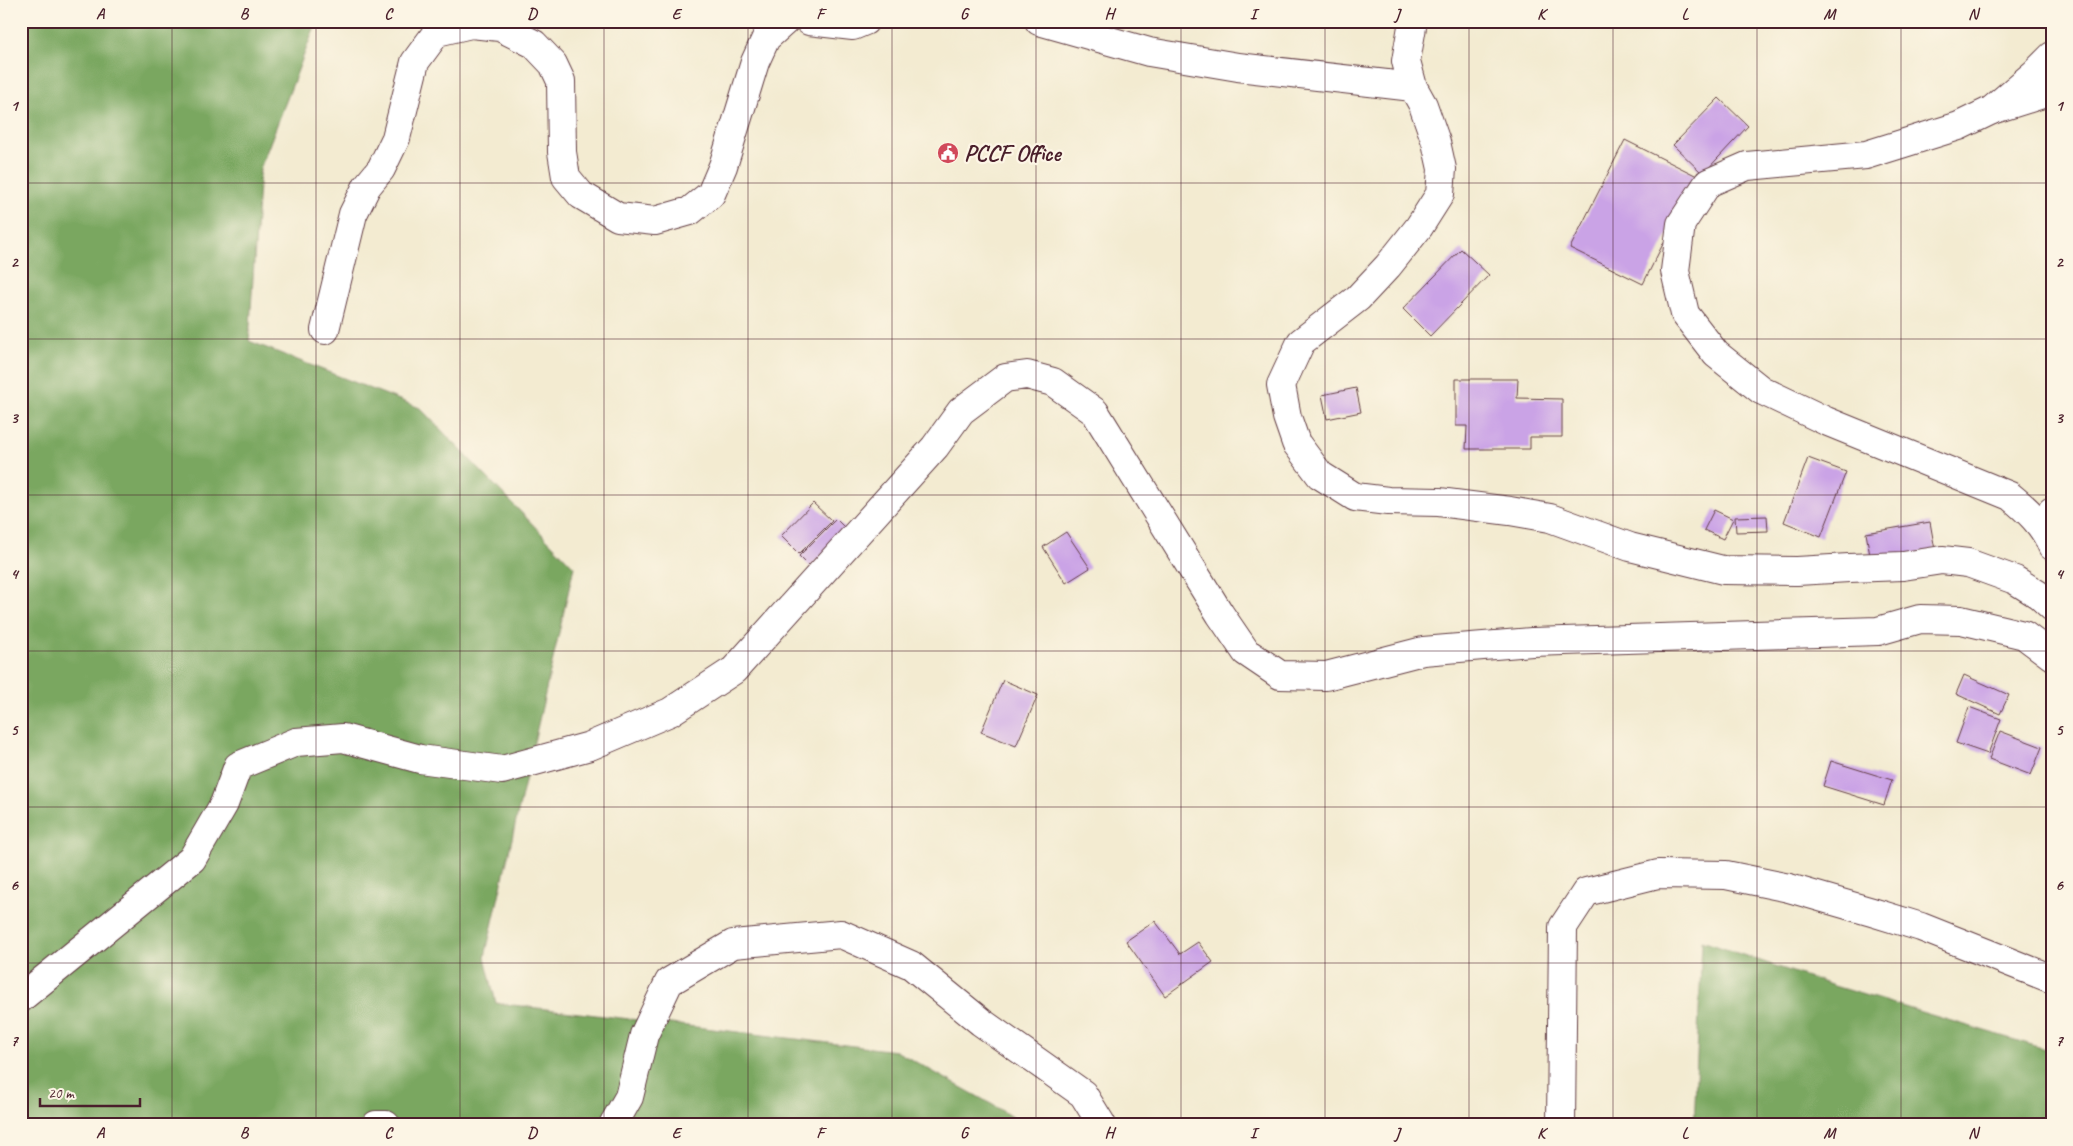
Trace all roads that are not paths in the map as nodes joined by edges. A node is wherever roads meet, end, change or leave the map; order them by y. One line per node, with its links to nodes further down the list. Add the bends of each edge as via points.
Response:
1 (786, 21): 10 (street, via 766,38 755,62 712,194 690,211 656,221 618,217 581,195 566,177 562,152 561,81 553,64 534,44 500,27 471,24 437,32 415,62 396,138 381,169 367,186 352,214)
2 (809, 21): 3 (street, via 853,26)
3 (865, 21)
4 (1039, 21): 7 (street, via 1149,52 1238,67)
5 (1413, 21): 7 (street, via 1406,61)
6 (2052, 56): 9 (street)
7 (1413, 87): 12 (street, via 1436,142 1442,169 1440,194 1419,227 1358,298 1301,342 1281,386 1296,443 1320,475 1355,497 1439,502 1550,518 1630,547 1723,570 1797,571 1903,566 1942,560 1968,563 2015,580)
8 (2052, 90): 9 (street)
9 (1992, 110): 11 (street, via 1959,126 1866,155 1747,166 1708,183 1681,224 1675,272 1685,314 1716,354 1760,390 1826,421 2010,496)
10 (325, 330)
11 (2050, 530)
12 (2052, 607)
13 (2052, 656): 15 (street, via 2024,635 1961,620 1920,618 1878,631 1532,642 1423,651 1326,676 1280,675 1246,652 1095,412 1053,382 1027,375 1005,378 961,411 935,447 734,670 670,712 590,746 502,770 420,759 343,738 296,742 238,766 224,804 192,859)
14 (2052, 979): 20 (street, via 1921,927 1789,888 1726,875 1658,874 1586,892 1563,927)
15 (21, 998)
16 (376, 1125): 17 (street)
17 (386, 1125)
18 (613, 1125): 19 (street, via 629,1097 644,1035 669,982 733,944 841,934 911,965 981,1022 1083,1094)
19 (1102, 1125)
20 (1561, 1125)

